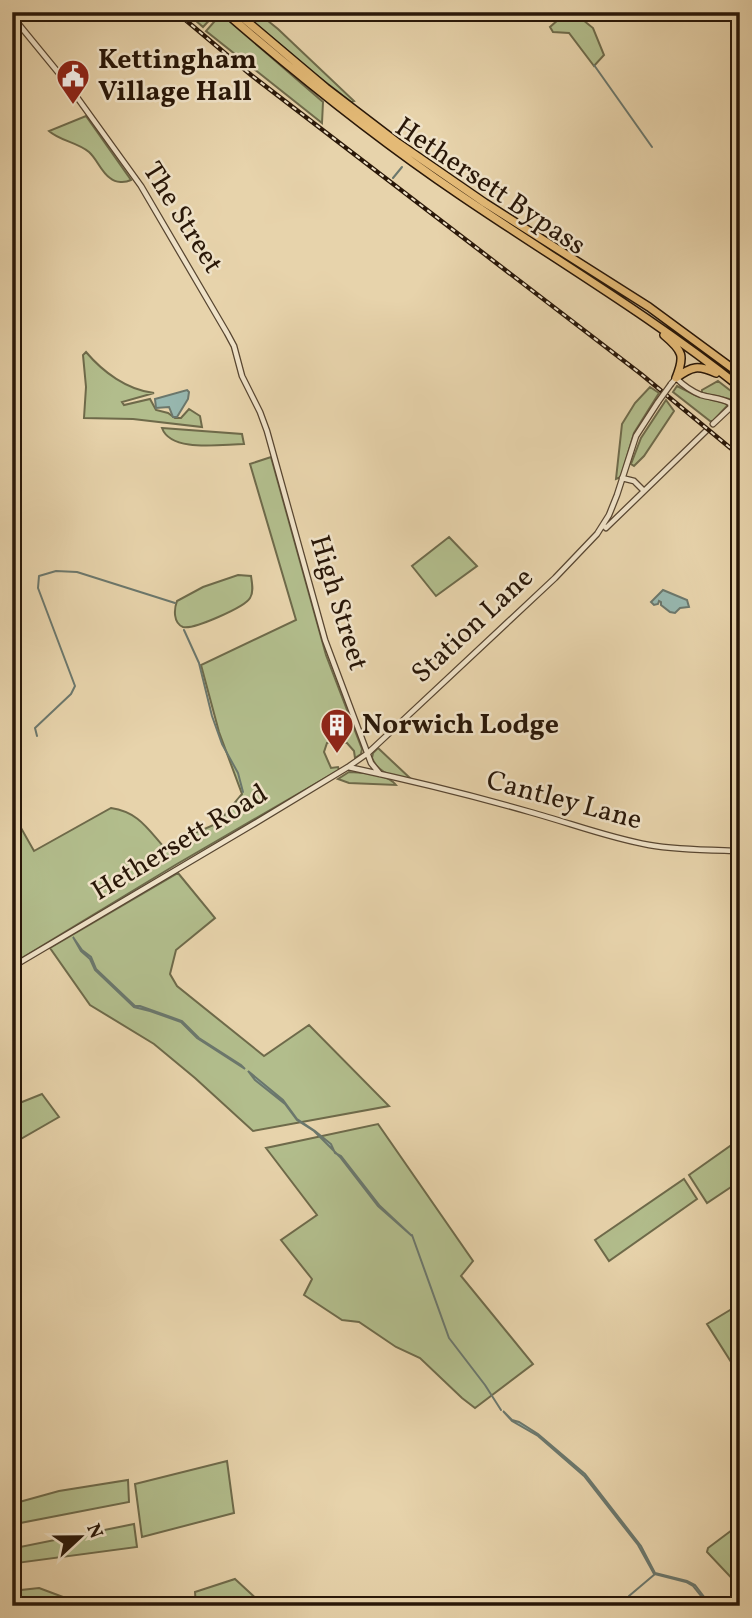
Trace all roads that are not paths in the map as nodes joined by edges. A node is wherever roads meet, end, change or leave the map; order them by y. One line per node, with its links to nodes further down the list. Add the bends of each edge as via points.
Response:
1 (225, 12): 4 (highway, Hethersett Bypass, via 395,150)
2 (236, 12): 5 (highway, Hethersett Bypass, via 398,143 641,301)
3 (12, 16): 10 (street, The Street, via 141,186 227,332)
4 (643, 315): 6 (highway, via 678,348 682,361); 7 (highway, Hethersett Bypass)
5 (740, 374)
6 (674, 381): 7 (highway, via 701,367); 8 (street, via 730,403); 11 (street, Station Lane, bridge, via 636,436)
7 (739, 387)
8 (713, 424)
9 (706, 431): 12 (street, Station Lane)
10 (275, 463): 14 (street, High Street, via 325,640)
11 (622, 478): 12 (street); 13 (street, Station Lane)
12 (645, 491): 13 (street, Station Lane, via 610,526)
13 (603, 526): 14 (street, Station Lane, via 570,563)
14 (368, 753): 15 (street, Hethersett Road); 16 (street)
15 (348, 767): 16 (street, Cantley Lane); 18 (street, Hethersett Road)
16 (380, 774): 17 (street, Cantley Lane, via 650,845)
17 (740, 850)
18 (12, 967)

